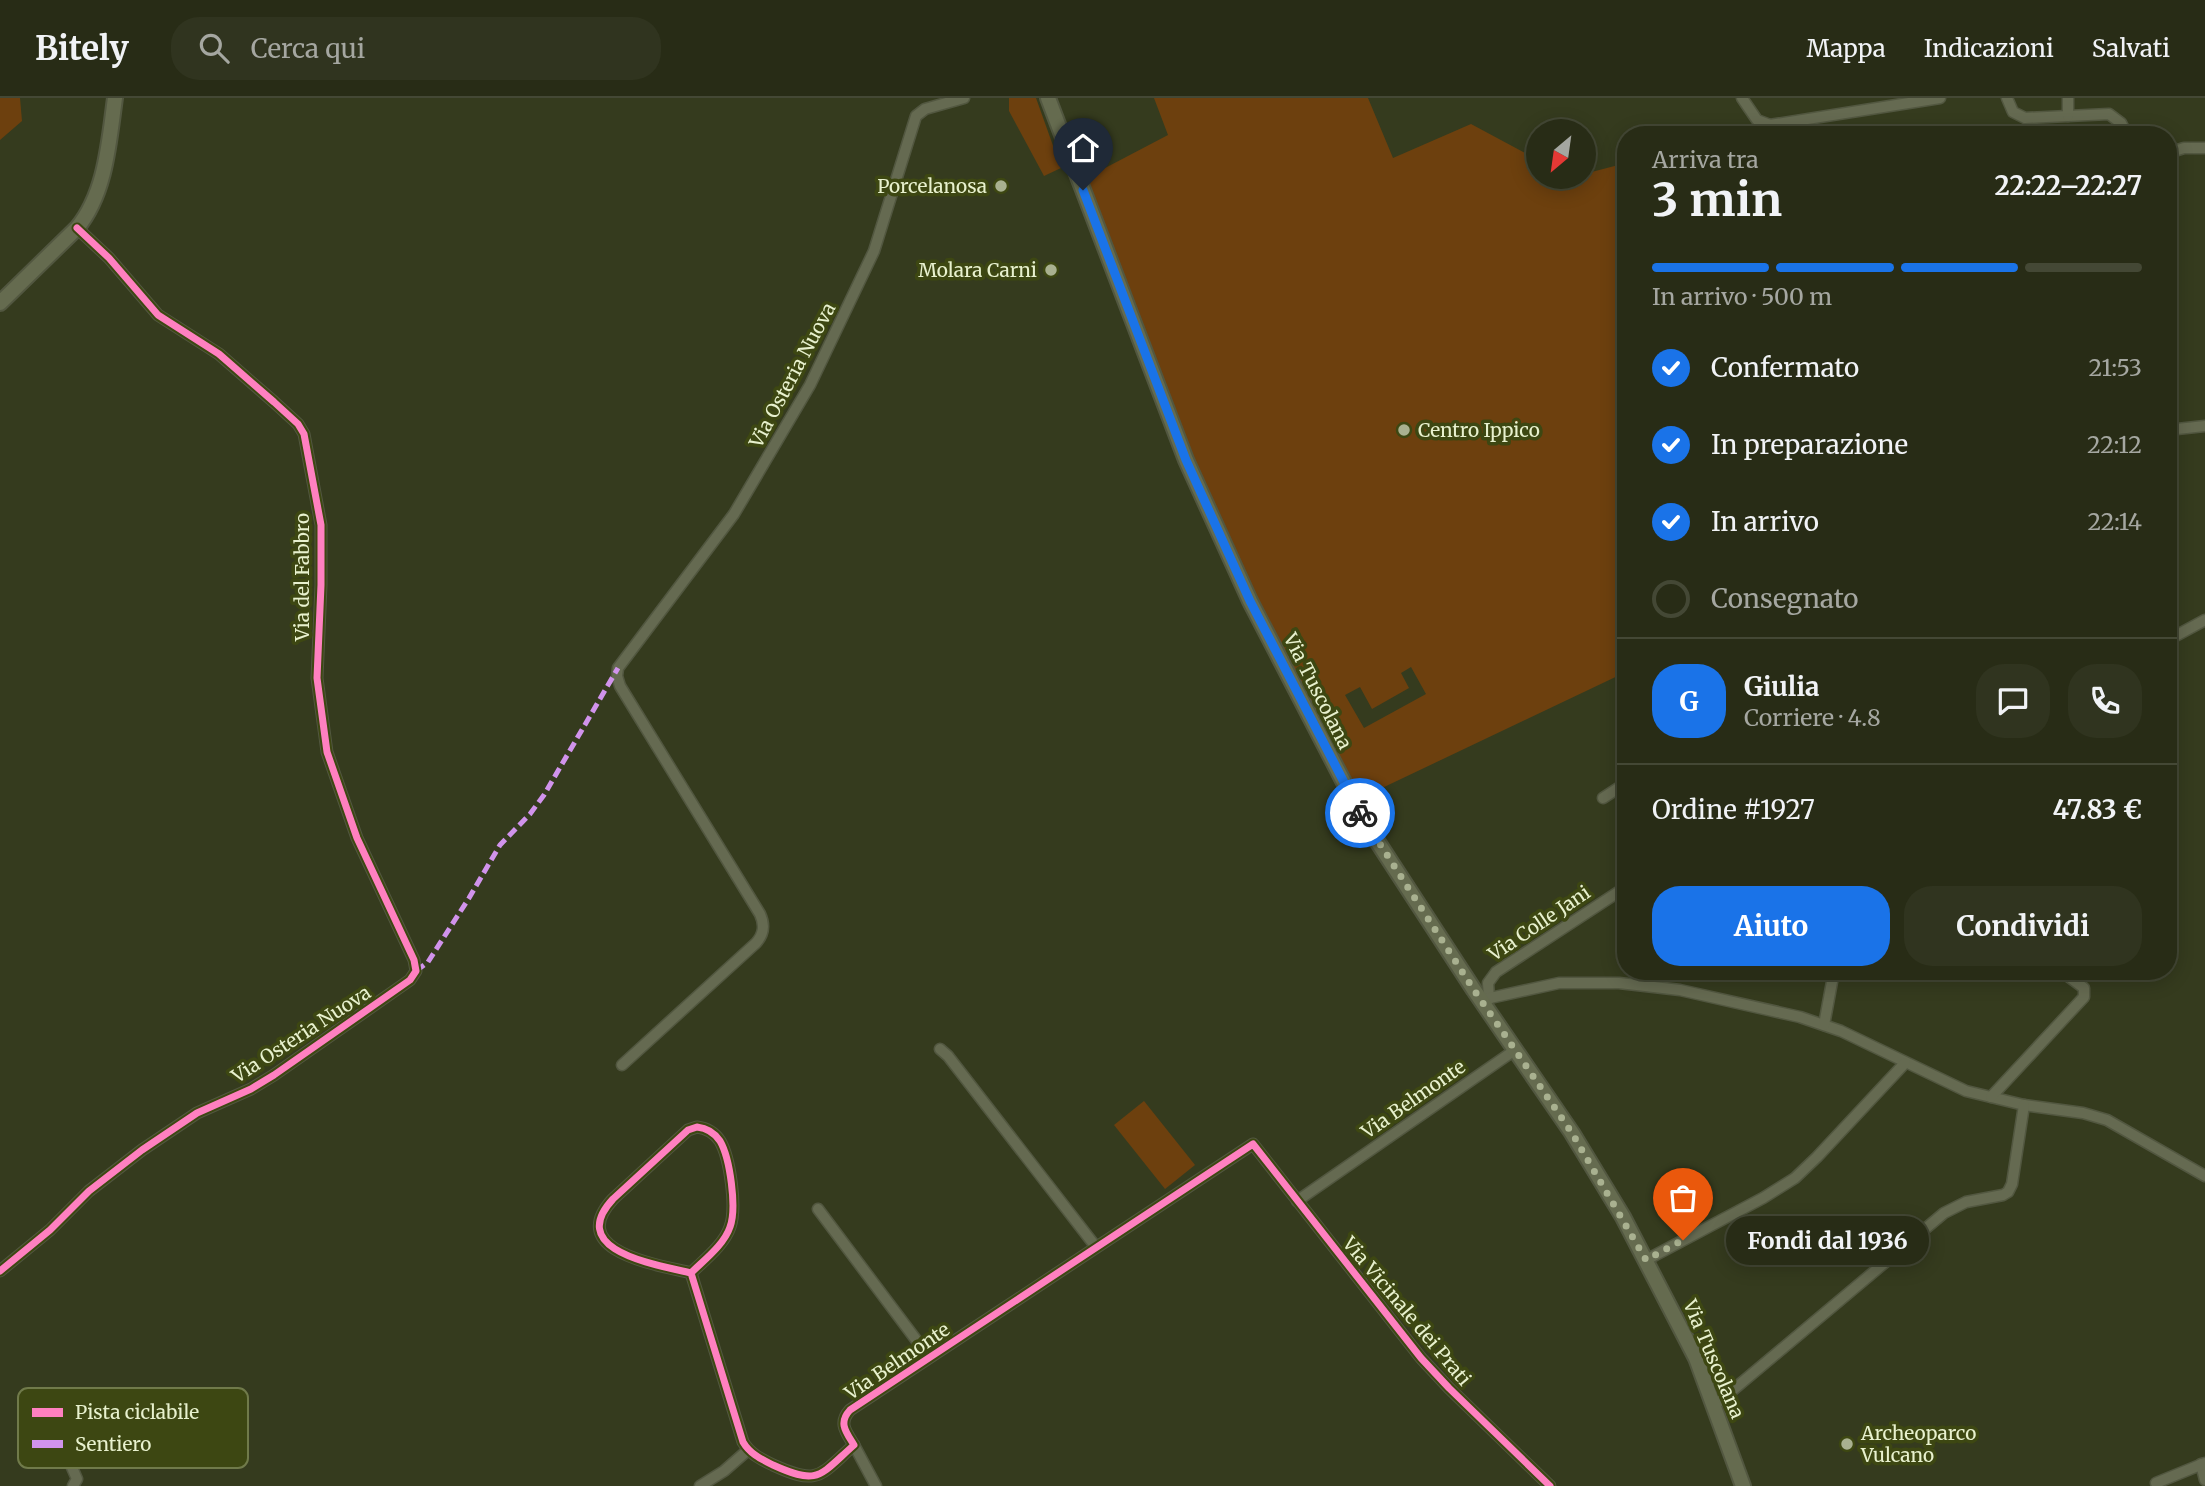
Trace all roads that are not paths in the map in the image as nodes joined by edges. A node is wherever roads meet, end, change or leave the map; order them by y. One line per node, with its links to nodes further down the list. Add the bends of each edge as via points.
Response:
1 (115, 98): 12 (main road, via 104,167)
2 (964, 98): 29 (street, Via Osteria Nuova, via 927,108 916,116 874,251 810,385 734,514 618,668 620,687 764,927 755,945)
3 (1048, 98): 24 (main road, Via Tuscolana, via 1186,460 1250,601 1364,821)
4 (1742, 98): 5 (street, via 1757,120 1770,125)
5 (1940, 98)
6 (2007, 98): 8 (street, via 2013,112 2022,117)
7 (2068, 98): 8 (street)
8 (2068, 116): 9 (street, via 2109,114)
9 (2122, 126)
10 (2205, 148): 11 (street)
11 (2177, 150)
12 (77, 228): 13 (main road); 21 (street, Via del Fabbro, via 158,315 219,354 304,434 321,530 317,678 327,752 352,826)
13 (0, 303)
14 (2205, 426): 15 (street)
15 (2177, 429)
16 (2205, 620): 17 (street)
17 (2177, 635)
18 (1617, 789): 19 (street)
19 (1603, 798)
20 (1617, 893): 24 (street, Via Colle Jani, via 1499,970 1490,978)
21 (416, 971): 38 (street, Via Osteria Nuova, via 410,980 275,1075 197,1112 142,1150 96,1184)
22 (1832, 980): 25 (street)
23 (2073, 980): 30 (street, via 2084,988 2084,998)
24 (1485, 1000): 25 (street, via 1566,982 1628,983); 27 (main road, Via Tuscolana)
25 (1824, 1024): 28 (street)
26 (940, 1049): 36 (street)
27 (1515, 1050): 34 (street, Via Belmonte); 37 (main road, Via Tuscolana, via 1595,1169)
28 (1905, 1063): 30 (street, via 1947,1084); 37 (street, via 1795,1178)
29 (622, 1065)
30 (1991, 1097): 31 (street)
31 (2024, 1105): 33 (street, via 2103,1118); 41 (street, via 2008,1192 1966,1202 1944,1213)
32 (1253, 1144): 34 (street, Via Vicinale dei Prati); 36 (street, Via Belmonte)
33 (2205, 1176)
34 (1297, 1201): 51 (street, Via Vicinale dei Prati, via 1427,1366)
35 (818, 1209): 40 (street)
36 (1096, 1247): 40 (street, Via Belmonte)
37 (1646, 1260): 41 (main road, Via Tuscolana)
38 (0, 1271)
39 (691, 1273): 39 (street, via 726,1236 733,1213 721,1143 697,1127 688,1130 610,1202 600,1225 603,1237 617,1251); 43 (street)
40 (929, 1357): 42 (street, Via Belmonte, via 847,1412 844,1426)
41 (1715, 1405): 52 (main road, Via Tuscolana)
42 (854, 1445): 43 (street, via 810,1478 797,1477); 50 (street, Via Belmonte)
43 (748, 1450): 49 (street)
44 (2203, 1464): 46 (street); 47 (street)
45 (72, 1468): 48 (street, via 77,1479)
46 (2205, 1479)
47 (2156, 1483)
48 (73, 1486)
49 (700, 1486)
50 (876, 1486)
51 (1550, 1486)
52 (1743, 1486)

